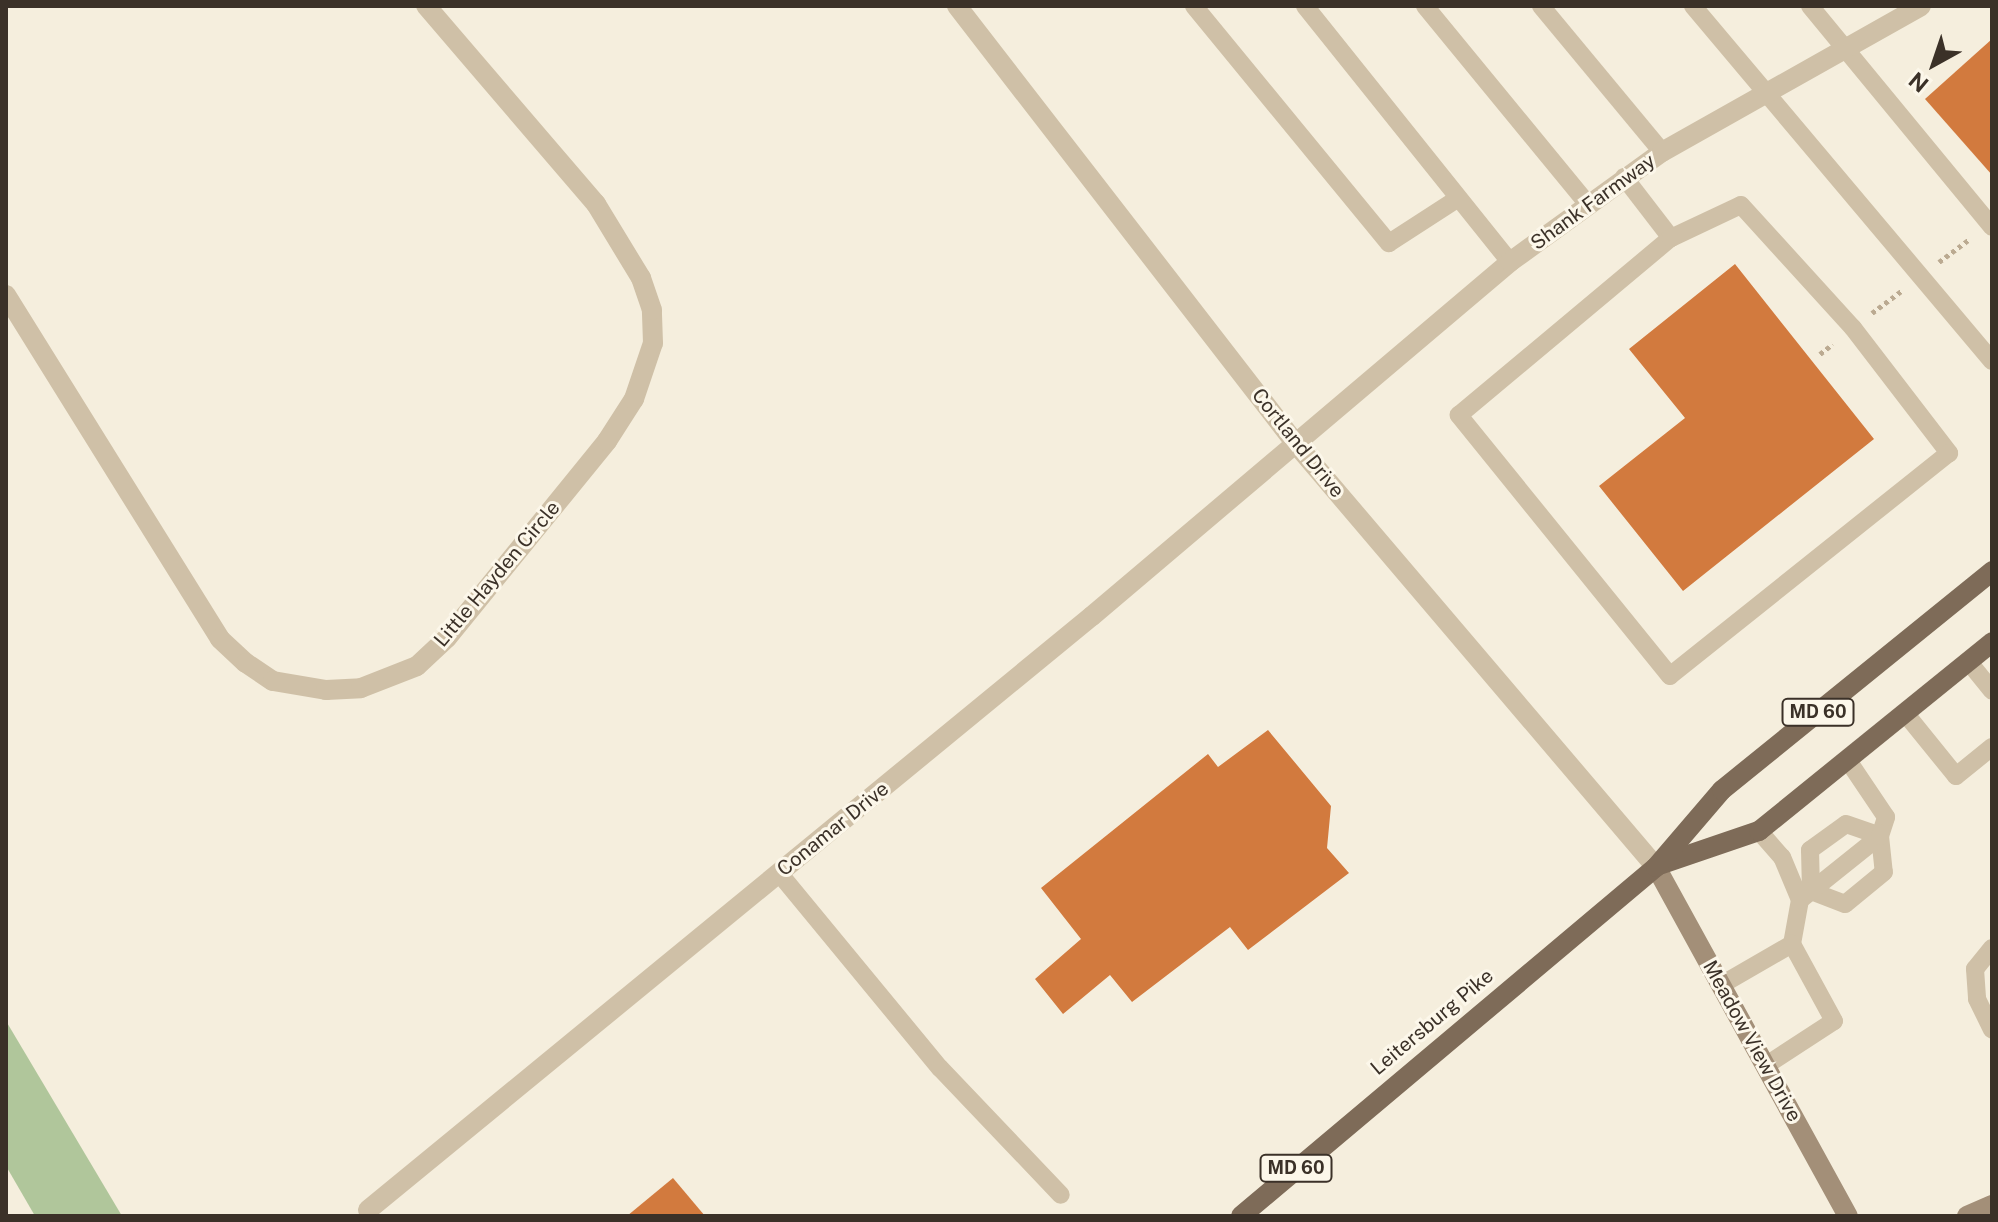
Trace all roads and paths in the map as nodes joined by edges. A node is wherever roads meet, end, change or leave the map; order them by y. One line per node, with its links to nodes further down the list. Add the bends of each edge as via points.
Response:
1 (426, 6): 19 (street, Little Hayden Circle, via 596,204 641,278 652,310 653,343 634,399 607,441 447,638 417,666 361,688 326,690 273,681 246,663 220,639)
2 (957, 6): 21 (street, Cortland Drive)
3 (1194, 6): 14 (lane, via 1389,243)
4 (1305, 6): 14 (lane)
5 (1425, 6): 15 (lane)
6 (1541, 6): 12 (lane)
7 (1693, 6): 11 (lane)
8 (1810, 6): 10 (lane)
9 (1921, 6): 10 (street, Shank Farmway)
10 (1842, 50): 11 (street, Shank Farmway); 16 (lane)
11 (1769, 90): 12 (street, Shank Farmway); 20 (lane)
12 (1662, 152): 13 (street, Shank Farmway)
13 (1624, 177): 15 (street, Shank Farmway); 17 (lane)
14 (1457, 199): 18 (lane)
15 (1587, 203): 18 (street, Shank Farmway)
16 (1992, 227)
17 (1671, 238): 17 (lane, via 1741,205 1853,328 1949,453 1670,676 1459,415)
18 (1510, 262): 21 (street, Shank Farmway)
19 (6, 295)
20 (1992, 361)
21 (1296, 444): 31 (street, Cortland Drive); 32 (street, Conamar Drive)
22 (1992, 571): 31 (main road, Leitersburg Pike / MD 60, via 1722,790)
23 (1992, 642): 24 (main road, Leitersburg Pike / MD 60)
24 (1968, 661): 25 (lane); 26 (main road, Leitersburg Pike / MD 60)
25 (1992, 691)
26 (1905, 713): 27 (lane, via 1956,776); 28 (main road, Leitersburg Pike / MD 60)
27 (1992, 747)
28 (1847, 759): 29 (main road, Leitersburg Pike / MD 60); 30 (lane, via 1886,817)
29 (1759, 831): 31 (main road, Leitersburg Pike / MD 60); 33 (lane)
30 (1880, 836): 33 (lane); 33 (lane, via 1846,824 1810,850); 33 (lane, via 1884,872 1845,904)
31 (1656, 867): 36 (street, Meadow View Drive); 42 (main road, Leitersburg Pike / MD 60)
32 (779, 873): 39 (lane, via 940,1068); 41 (street, Conamar Drive)
33 (1805, 896): 34 (lane)
34 (1792, 944): 36 (lane); 38 (lane, via 1834,1021)
35 (1992, 948): 37 (lane, via 1975,969 1977,999)
36 (1721, 985): 38 (street, Meadow View Drive)
37 (1992, 1030)
38 (1765, 1066): 43 (street, Meadow View Drive)
39 (1061, 1195)
40 (1992, 1205): 44 (street)
41 (368, 1210)
42 (1241, 1216)
43 (1848, 1216)
44 (1967, 1216)

